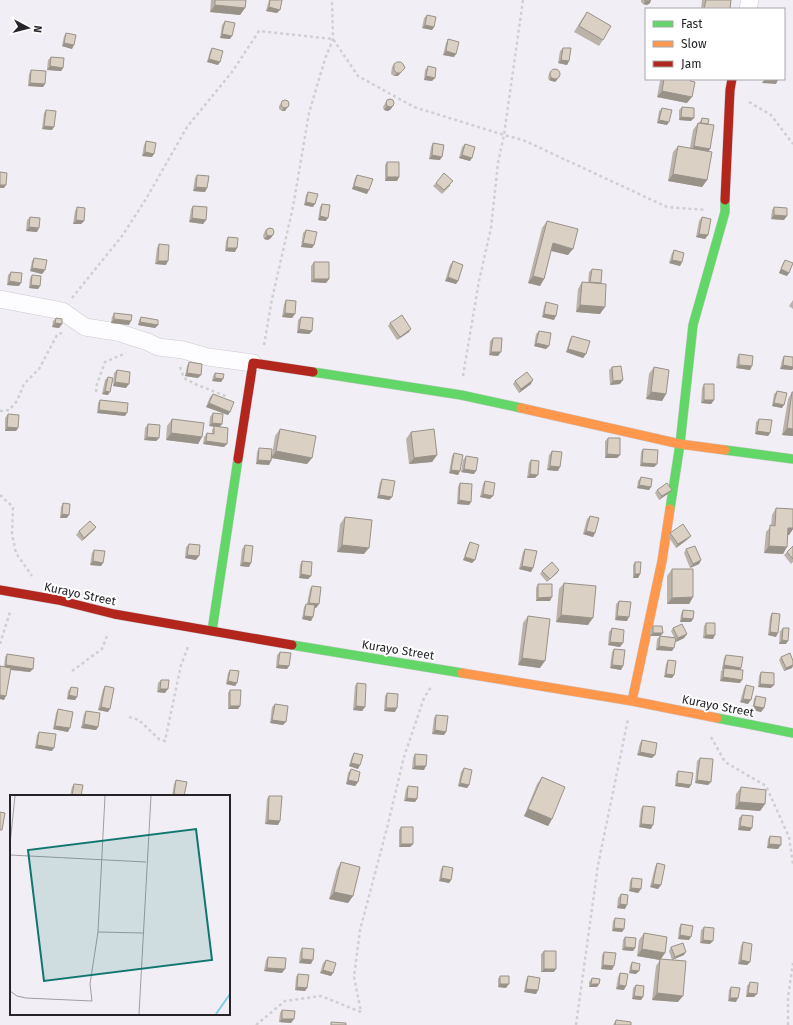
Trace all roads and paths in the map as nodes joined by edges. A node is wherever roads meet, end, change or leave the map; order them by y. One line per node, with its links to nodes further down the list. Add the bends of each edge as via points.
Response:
1 (332, 0): 3 (path)
2 (522, 0): 6 (path)
3 (333, 39): 6 (path, via 358,76 414,107); 10 (path, via 259,31 232,72 187,127 122,236); 14 (path, via 309,113 293,207)
4 (732, 80): 5 (street)
5 (730, 90): 7 (path, via 771,115); 8 (street)
6 (504, 135): 8 (path, via 522,140 667,207); 16 (path, via 498,163 491,228 474,304)
7 (793, 144)
8 (725, 212): 19 (street, via 693,325)
9 (0, 299): 10 (street)
10 (62, 311): 11 (street)
11 (85, 326): 12 (street, via 117,332); 18 (path, via 71,328 57,335 39,369 24,384 17,401 9,410)
12 (148, 342): 13 (street, via 158,347); 15 (path, via 106,362)
13 (183, 350): 14 (street, via 208,357); 17 (path, via 179,364 184,378)
14 (257, 364): 16 (street); 17 (street)
15 (96, 392)
16 (460, 394): 19 (street)
17 (247, 404): 27 (street)
18 (0, 411)
19 (680, 444): 20 (street); 31 (street, via 662,561)
20 (793, 459)
21 (0, 495): 22 (path, via 13,507 12,534)
22 (16, 553)
23 (0, 590): 24 (street, Kurayo Street)
24 (16, 593): 25 (street, Kurayo Street); 28 (path)
25 (114, 614): 26 (street, Kurayo Street); 30 (path, via 102,649)
26 (192, 628): 27 (street, Kurayo Street); 33 (path, via 191,640 181,665 165,741 159,739 139,720)
27 (212, 631): 29 (street, Kurayo Street)
28 (0, 644)
29 (442, 669): 31 (street, Kurayo Street); 37 (path, via 424,698 404,757 360,930 354,977 361,1012 321,996 285,1001)
30 (72, 672)
31 (632, 701): 32 (street, Kurayo Street); 38 (path, via 598,865)
32 (697, 714): 34 (street, Kurayo Street); 35 (path, via 725,762 766,786 790,837)
33 (129, 717)
34 (793, 733)
35 (793, 864)
36 (793, 963): 39 (path, via 788,997)
37 (256, 1025)
38 (576, 1025)
39 (788, 1025)

